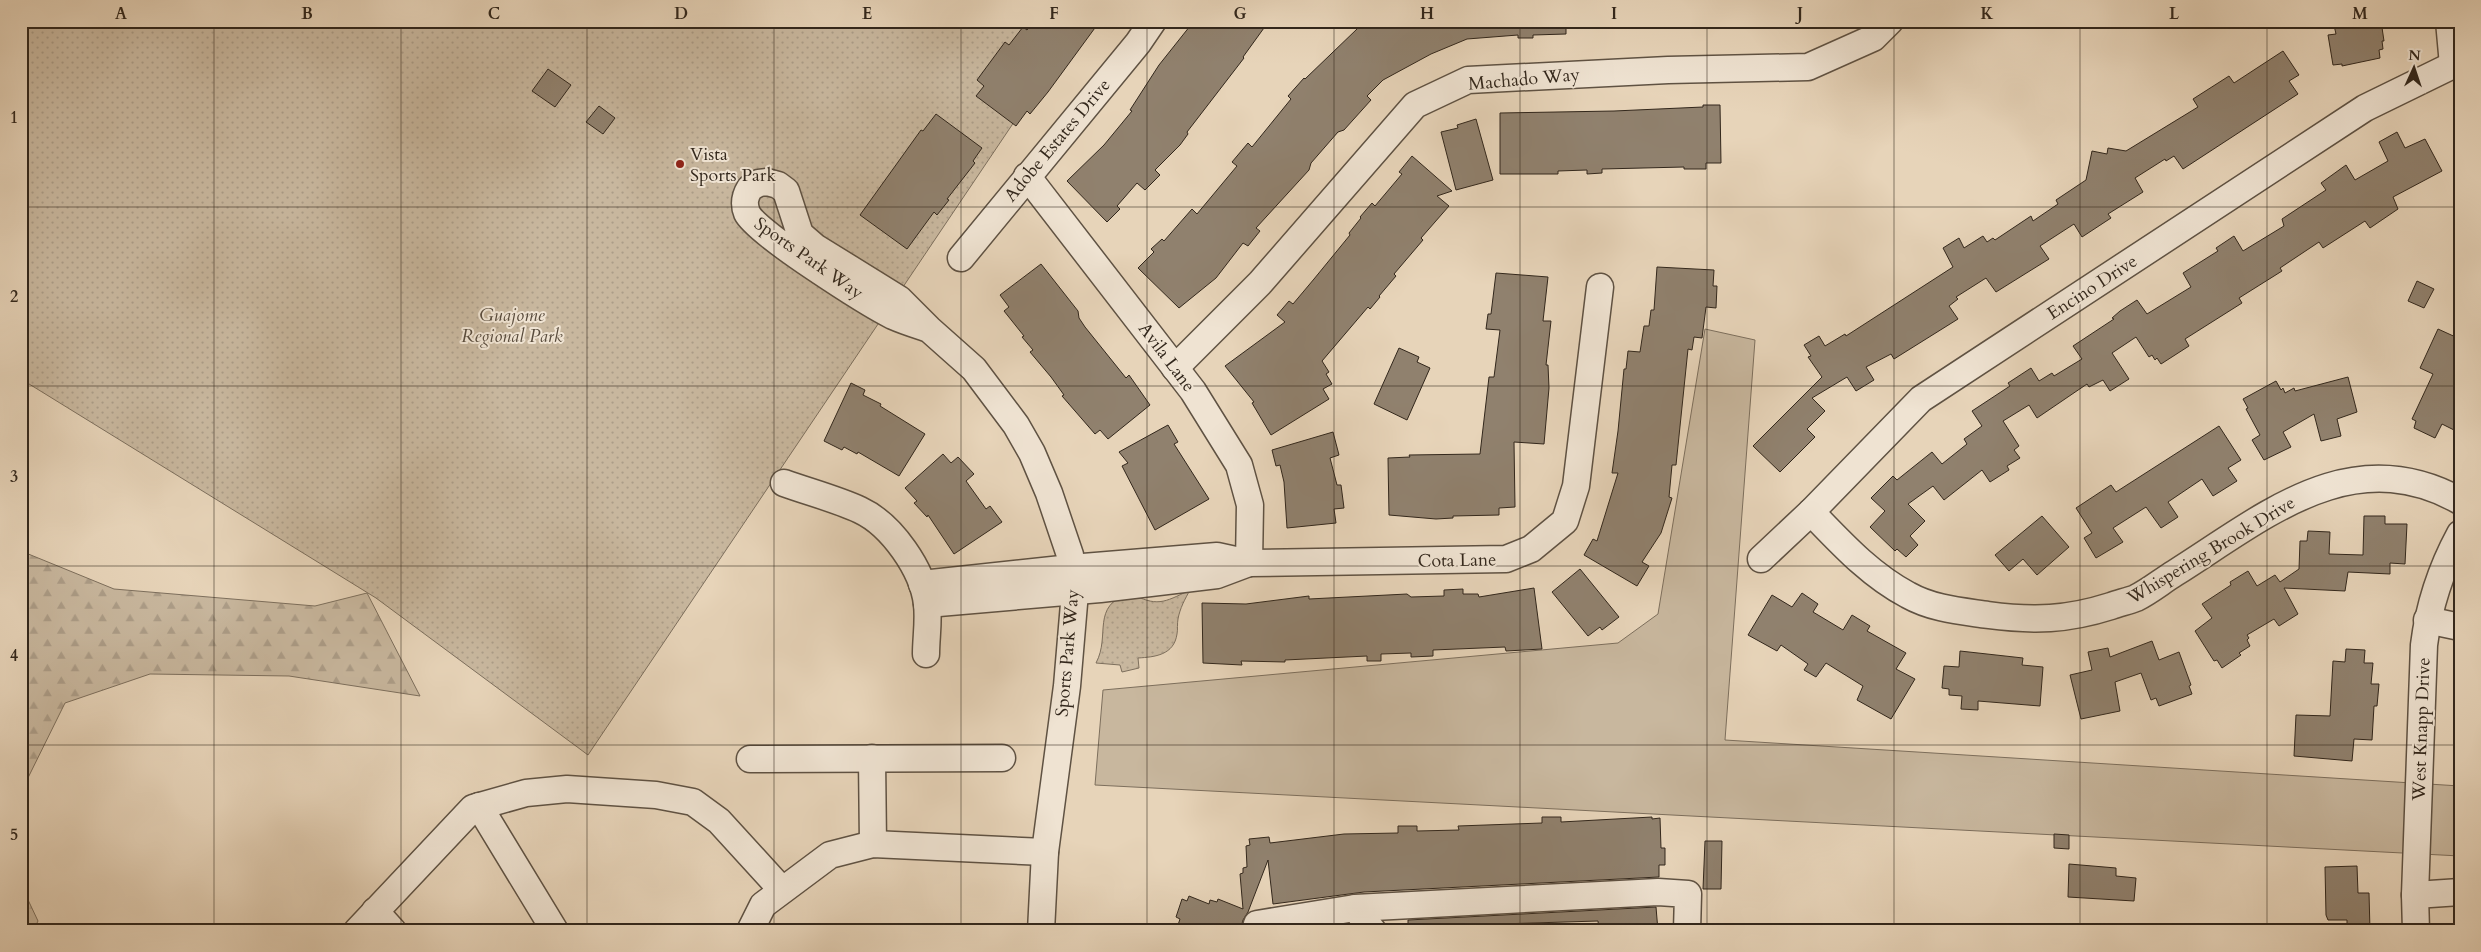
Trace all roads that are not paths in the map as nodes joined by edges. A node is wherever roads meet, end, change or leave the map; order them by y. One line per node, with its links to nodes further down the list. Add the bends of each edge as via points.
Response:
1 (1153, 21): 5 (street, Adobe Estates Drive)
2 (1890, 21): 9 (street, Machado Way, via 1873,38 1808,67 1468,80 1415,105 1260,283)
3 (2448, 21): 4 (street)
4 (2456, 65): 12 (street, Encino Drive, via 2365,108 1921,399)
5 (1027, 176): 6 (street, Adobe Estates Drive); 9 (street, Avila Lane)
6 (961, 258)
7 (1600, 287): 15 (street, Cota Lane, via 1576,486 1565,522 1546,538 1531,549 1506,559)
8 (929, 330): 8 (street, Sports Park Way, via 899,299 815,247 800,234 786,191 767,182 759,182 750,188 744,204 747,214 757,226 893,316); 16 (street, Sports Park Way, via 974,370 1016,425 1049,493 1070,555)
9 (1175, 368): 15 (street, Avila Lane, via 1239,465 1250,505)
10 (784, 483): 17 (street, via 862,511 885,529 909,555)
11 (2460, 501): 12 (street, Whispering Brook Drive, via 2440,490 2407,482 2367,478 2333,484 2290,500 2136,598 2081,615 2027,620 1938,608 1908,595 1866,567)
12 (1811, 512): 14 (street, Encino Drive)
13 (2460, 534): 18 (street, West Knapp Drive, via 2443,564)
14 (1761, 559)
15 (1250, 563): 16 (street, Cota Lane, via 1218,575)
16 (1073, 580): 17 (street, Cota Lane); 26 (street, Sports Park Way, via 1067,686)
17 (925, 594): 20 (street)
18 (2427, 620): 19 (street); 29 (street, West Knapp Drive)
19 (2460, 627)
20 (926, 654)
21 (872, 758): 22 (street); 23 (street); 25 (street)
22 (1002, 758)
23 (750, 759)
24 (479, 806): 27 (street, via 526,793 567,789 656,795 693,802 720,821); 31 (street, via 457,823); 34 (street)
25 (874, 844): 26 (street); 27 (street, via 830,856)
26 (1044, 852): 36 (street, Sports Park Way)
27 (782, 890): 35 (street, via 763,906)
28 (2460, 892): 29 (street)
29 (2415, 895): 40 (street, West Knapp Drive)
30 (1354, 908): 37 (street, via 1258,924); 38 (street); 39 (street, via 1658,892 1688,894)
31 (375, 911): 32 (street); 33 (street)
32 (357, 931)
33 (392, 931)
34 (555, 931)
35 (750, 931)
36 (1041, 931)
37 (1255, 931)
38 (1373, 931)
39 (1687, 931)
40 (2416, 931)

